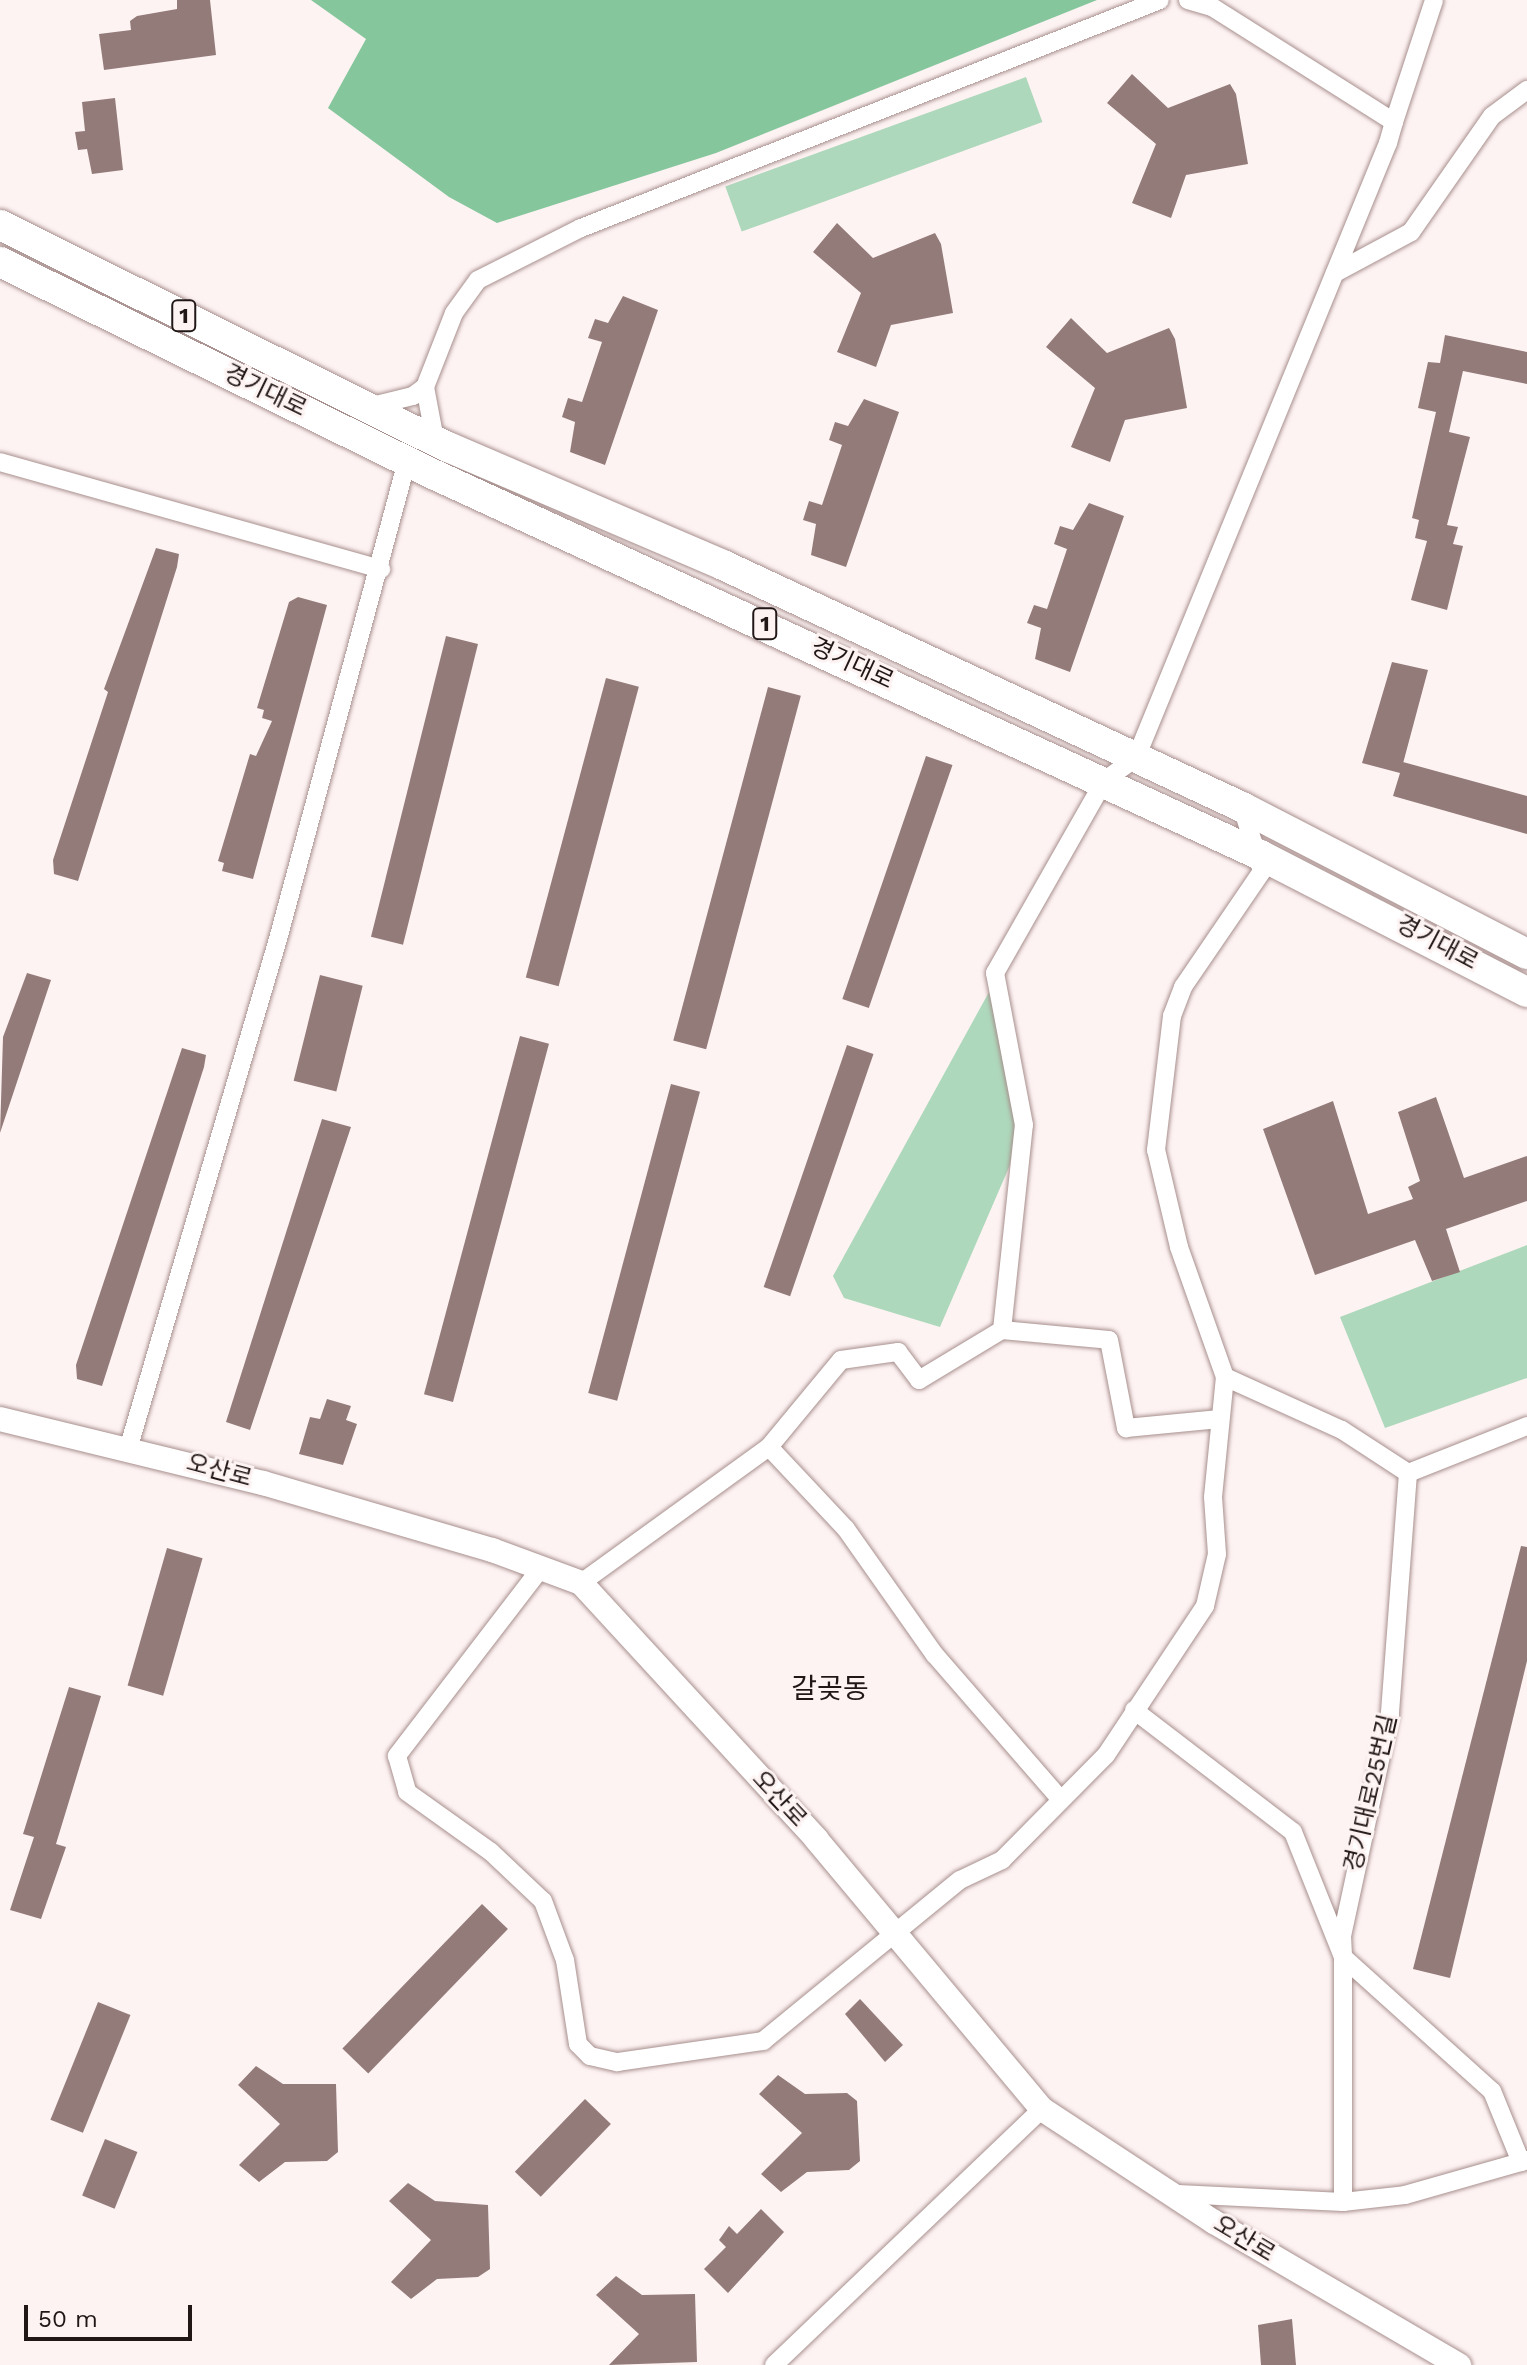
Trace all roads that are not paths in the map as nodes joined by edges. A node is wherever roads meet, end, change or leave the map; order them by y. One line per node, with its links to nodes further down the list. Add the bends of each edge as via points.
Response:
1 (1160, 0): 9 (street, via 581,228 478,280 454,313)
2 (1188, 0): 5 (street, via 1212,7)
3 (1434, 0): 5 (street)
4 (1527, 90): 8 (street, via 1492,116 1411,232)
5 (1394, 122): 8 (street)
6 (0, 225): 10 (main road, 경기대로 / 1)
7 (0, 262): 12 (main road, 경기대로 / 1)
8 (1335, 273): 15 (street)
9 (425, 387): 10 (street, via 413,396); 11 (street)
10 (367, 407): 11 (main road, 경기대로 / 1)
11 (435, 440): 15 (main road, 경기대로 / 1, via 723,565)
12 (407, 461): 14 (street); 16 (main road, 경기대로 / 1)
13 (0, 462): 14 (street)
14 (381, 569): 26 (street)
15 (1136, 758): 16 (street); 17 (main road, 경기대로 / 1)
16 (1104, 781): 18 (main road, 경기대로 / 1); 21 (street, via 995,973 1024,1125)
17 (1242, 807): 18 (street); 19 (main road, 경기대로 / 1)
18 (1260, 855): 20 (main road, 경기대로 / 1); 22 (street, via 1262,871 1183,987 1172,1016 1156,1150 1179,1247)
19 (1527, 954)
20 (1527, 992)
21 (1002, 1330): 24 (street, via 1109,1340 1126,1428); 27 (street, via 919,1380 898,1352 841,1360)
22 (1225, 1377): 24 (street); 28 (street, via 1342,1430)
23 (0, 1419): 26 (street, 오산로)
24 (1220, 1419): 31 (street, via 1213,1497 1217,1554 1205,1606)
25 (1527, 1426): 28 (street)
26 (129, 1446): 29 (street, 오산로)
27 (769, 1447): 30 (street); 32 (street, via 846,1529 935,1655)
28 (1408, 1473): 34 (street, 경기대로25번길, via 1390,1714 1355,1857)
29 (541, 1568): 30 (street, 오산로); 33 (street, via 397,1756 407,1792 491,1852 543,1901 565,1960 578,2044 590,2056 617,2062 763,2041)
30 (581, 1583): 33 (street, 오산로, via 816,1839)
31 (1134, 1710): 32 (street, via 1106,1755); 34 (street, via 1293,1832)
32 (1060, 1799): 33 (street, via 1002,1860 960,1880)
33 (893, 1933): 35 (street, 오산로)
34 (1343, 1957): 36 (street, via 1492,2091); 38 (street)
35 (1042, 2109): 37 (street, 오산로); 39 (street)
36 (1524, 2161): 38 (street, via 1405,2195)
37 (1178, 2194): 38 (street); 40 (street, 오산로, via 1214,2222)
38 (1343, 2202)
39 (774, 2365)
40 (1459, 2365)

